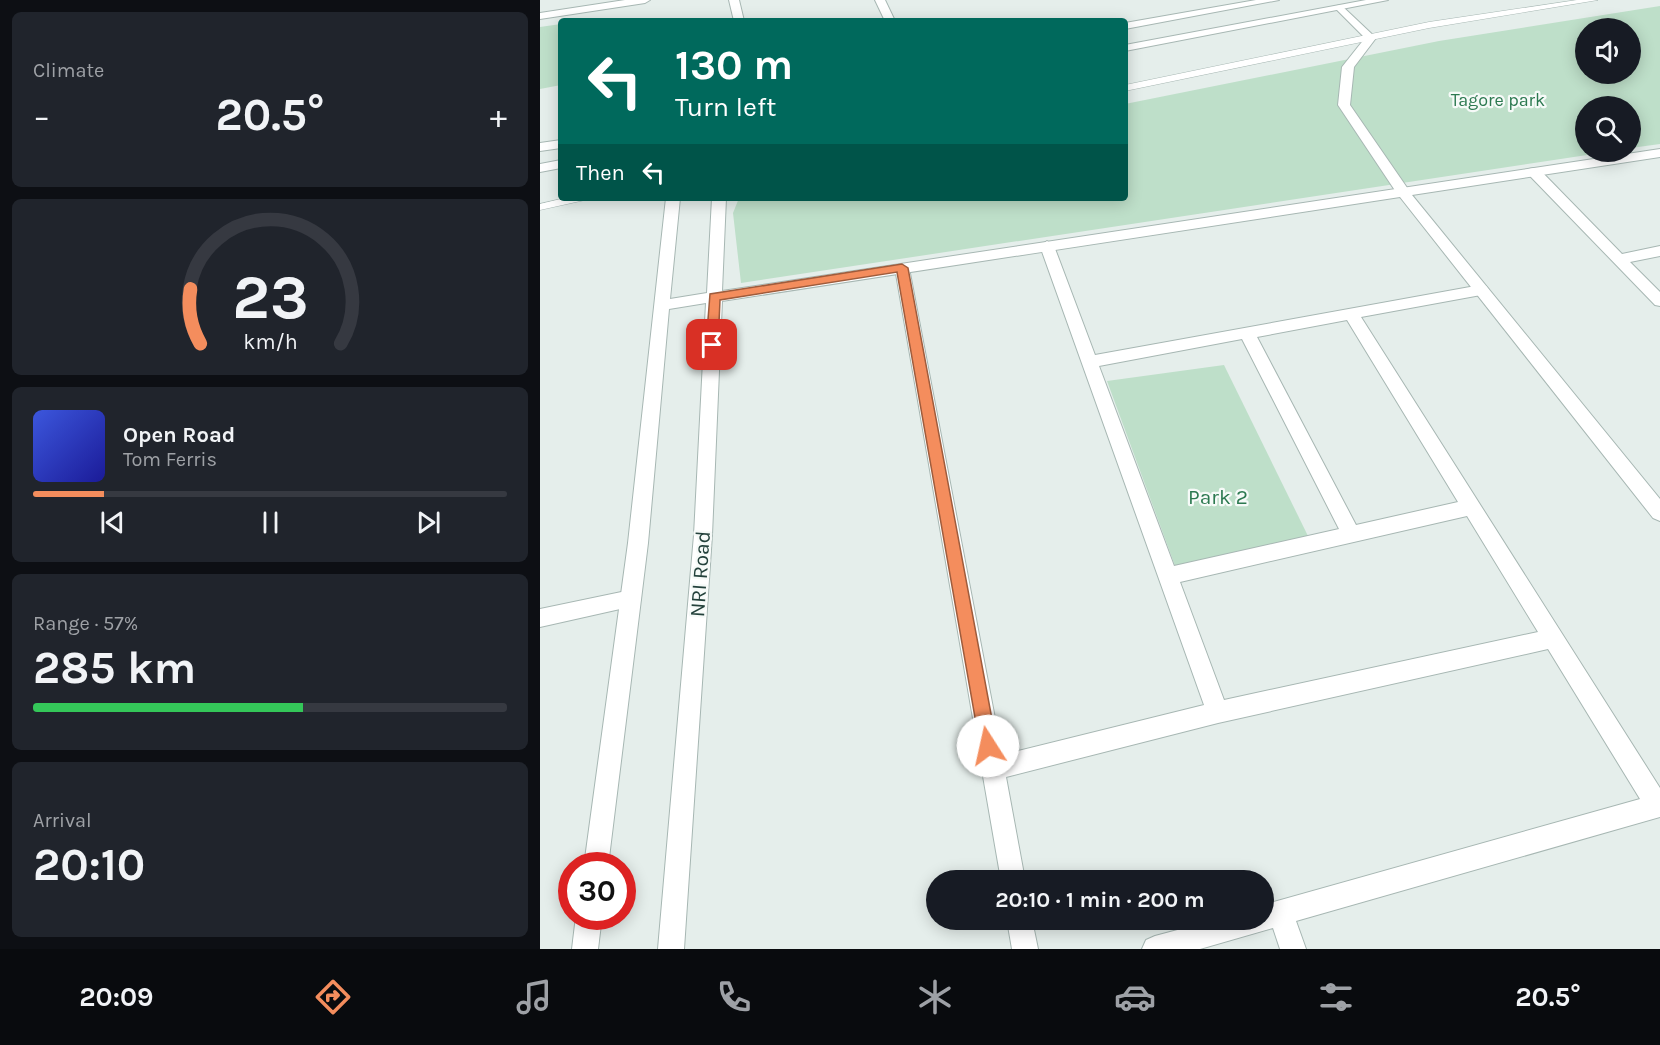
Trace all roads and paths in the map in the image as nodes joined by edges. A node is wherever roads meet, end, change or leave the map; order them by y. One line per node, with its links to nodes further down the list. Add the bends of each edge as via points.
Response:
1 (645, 0): 8 (street)
2 (734, 0): 11 (street)
3 (880, 0): 12 (street)
4 (1274, 0): 13 (street)
5 (1383, 0): 7 (street)
6 (1594, 0): 14 (lane, via 1429,25)
7 (1359, 2): 9 (street)
8 (601, 3): 10 (street)
9 (1341, 8): 14 (street); 15 (street)
10 (540, 16)
11 (738, 18)
12 (889, 18)
13 (1128, 25)
14 (1371, 38): 16 (lane); 23 (street, via 1348,68 1344,105)
15 (1128, 47)
16 (1128, 87)
17 (558, 144): 18 (street)
18 (540, 147)
19 (1660, 153): 22 (street)
20 (558, 165): 21 (street)
21 (540, 168)
22 (1534, 172): 23 (street); 30 (street)
23 (1403, 192): 28 (street); 32 (street)
24 (567, 201): 27 (lane)
25 (673, 201): 35 (street)
26 (719, 201): 33 (street, NRI Road)
27 (540, 207)
28 (1047, 246): 31 (street); 38 (street)
29 (1660, 251): 30 (street)
30 (1619, 259): 34 (street)
31 (902, 268): 33 (street); 47 (street)
32 (1482, 290): 36 (street); 40 (street)
33 (714, 297): 35 (street); 57 (street, NRI Road, via 703,535)
34 (1660, 301)
35 (662, 306): 43 (street)
36 (1351, 314): 37 (street); 39 (street)
37 (1247, 333): 38 (street); 41 (street)
38 (1090, 362): 42 (street)
39 (1471, 507): 41 (street); 45 (street)
40 (1660, 513)
41 (1352, 534): 42 (street)
42 (1169, 576): 46 (street)
43 (631, 599): 44 (street); 49 (street)
44 (540, 618)
45 (1553, 638): 46 (street); 48 (street)
46 (1218, 712): 47 (street)
47 (993, 769): 50 (street)
48 (1658, 805): 51 (street)
49 (598, 852)
50 (1010, 870)
51 (1274, 915)
52 (1274, 926): 60 (street)
53 (587, 930): 56 (street)
54 (1022, 930): 58 (street)
55 (1222, 930): 59 (street)
56 (585, 949)
57 (671, 949)
58 (1025, 949)
59 (1155, 949)
60 (1293, 949)

